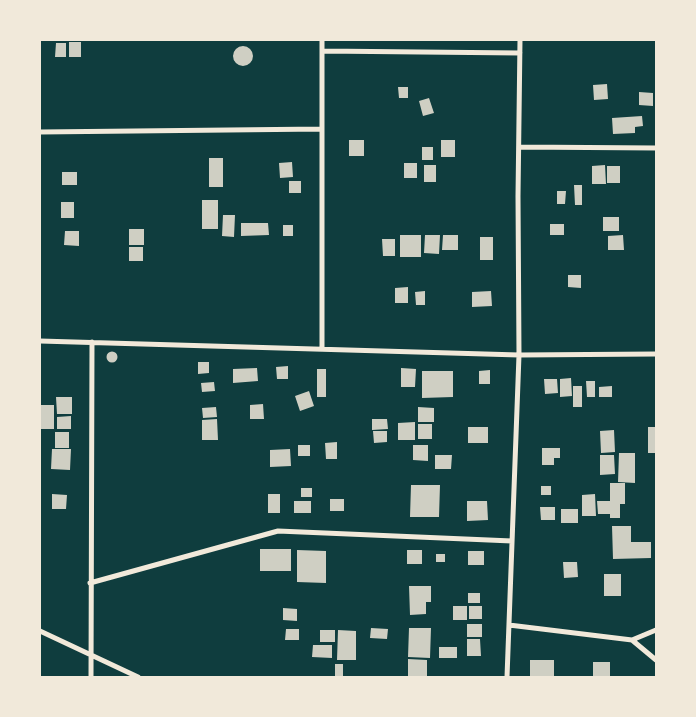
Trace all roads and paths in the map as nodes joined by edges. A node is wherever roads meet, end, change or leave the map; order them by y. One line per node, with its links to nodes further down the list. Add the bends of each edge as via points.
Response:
1 (322, 40): 3 (street)
2 (520, 40): 4 (street)
3 (322, 51): 4 (street); 5 (street)
4 (520, 53): 7 (street)
5 (322, 129): 6 (street); 11 (street)
6 (40, 132)
7 (519, 147): 8 (street); 13 (street)
8 (656, 148)
9 (40, 341): 10 (street)
10 (92, 342): 11 (street); 15 (street)
11 (322, 350): 13 (street)
12 (656, 354): 13 (street)
13 (519, 356): 14 (street)
14 (512, 541): 15 (street, via 278,531); 16 (street)
15 (90, 583): 20 (street)
16 (509, 625): 19 (street); 24 (street)
17 (656, 630): 19 (street)
18 (40, 631): 20 (street)
19 (632, 640): 21 (street)
20 (90, 654): 22 (street); 23 (street)
21 (656, 660)
22 (91, 677)
23 (138, 677)
24 (507, 677)

